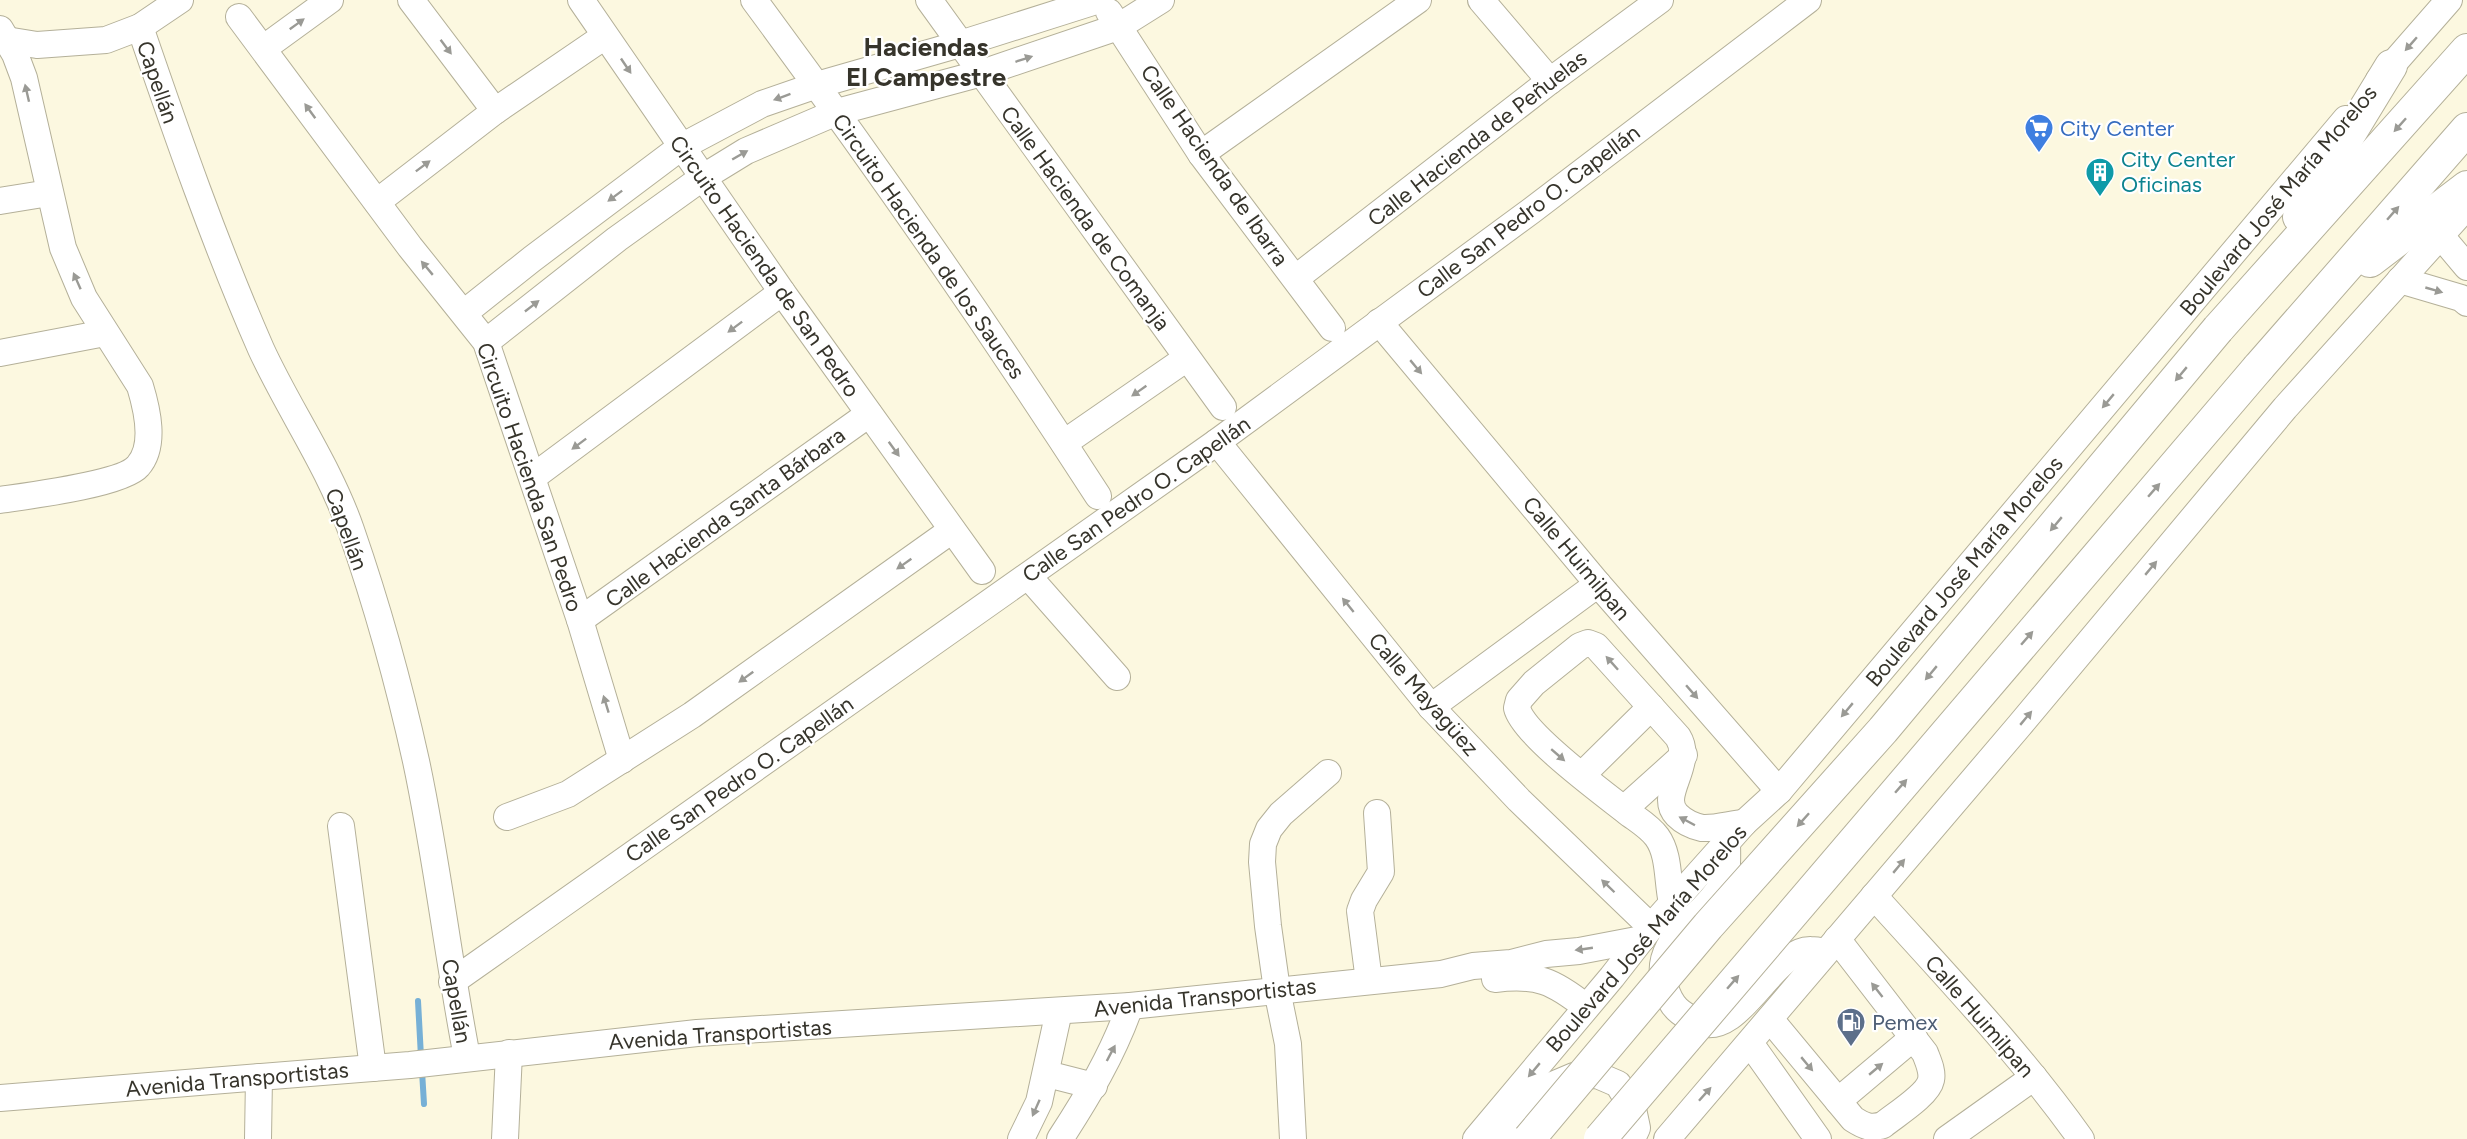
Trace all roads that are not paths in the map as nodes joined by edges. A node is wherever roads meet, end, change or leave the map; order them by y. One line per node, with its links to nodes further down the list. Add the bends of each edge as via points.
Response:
1 (180, 0): 15 (street)
2 (330, 0): 20 (street, one-way to 2)
3 (411, 0): 26 (street, one-way to 26)
4 (581, 0): 17 (street, Circuito Hacienda de San Pedro)
5 (754, 0): 25 (street, Circuito Hacienda de los Sauces)
6 (929, 0): 19 (street, Calle Hacienda de Comanja)
7 (1100, 0): 16 (street, Calle Hacienda de Ibarra); 19 (street)
8 (1161, 0): 16 (street)
9 (1418, 0): 30 (street)
10 (1481, 0): 24 (street)
11 (1660, 0): 24 (street, Calle Hacienda de Peñuelas)
12 (1808, 0): 46 (street, Calle San Pedro O. Capellán)
13 (2449, 0): 22 (street, Boulevard José María Morelos, one-way to 22)
14 (239, 17): 20 (street, Circuito Hacienda San Pedro)
15 (140, 27): 18 (street, via 106,40); 83 (street, Capellán, via 185,160 262,350 334,488 351,529 416,762)
16 (1118, 27): 23 (street, one-way to 16); 30 (street, Calle Hacienda de Ibarra)
17 (605, 36): 26 (street); 29 (street, Circuito Hacienda de San Pedro, one-way to 29)
18 (10, 44): 33 (street, one-way to 18, via 28,98)
19 (960, 44): 23 (street, Calle Hacienda de Comanja); 25 (street)
20 (264, 48): 35 (street, Circuito Hacienda San Pedro, one-way to 20)
21 (2467, 50): 41 (main road, Boulevard José María Morelos, one-way to 41)
22 (2391, 66): 41 (main road); 71 (street, Boulevard José María Morelos, one-way to 71)
23 (982, 73): 27 (street); 51 (street, Calle Hacienda de Comanja)
24 (1550, 81): 39 (street, Calle Hacienda de Peñuelas)
25 (817, 85): 27 (street, Circuito Hacienda de los Sauces); 29 (street, one-way to 29, via 762,104)
26 (495, 111): 35 (street, one-way to 26)
27 (837, 112): 31 (street, one-way to 27, via 746,151); 55 (street, Circuito Hacienda de los Sauces)
28 (2467, 129): 43 (main road, one-way to 28)
29 (681, 147): 31 (street, Circuito Hacienda de San Pedro); 45 (street, one-way to 45)
30 (1201, 154): 39 (street, Calle Hacienda de Ibarra)
31 (702, 178): 42 (street, Circuito Hacienda de San Pedro); 49 (street, one-way to 31)
32 (2467, 186): 43 (main road)
33 (49, 193): 34 (street); 48 (street, one-way to 33, via 84,298 63,248)
34 (0, 201)
35 (376, 202): 45 (street, Circuito Hacienda San Pedro, one-way to 35)
36 (2467, 206): 37 (street)
37 (2441, 236): 38 (street); 40 (street)
38 (2467, 267)
39 (1296, 278): 47 (street, Calle Hacienda de Ibarra)
40 (2400, 280): 44 (street, one-way to 44, via 2462,298); 77 (street, one-way to 40, via 2285,408)
41 (2257, 285): 107 (main road, Boulevard José María Morelos, one-way to 107, bridge, via 1883,730 1708,926)
42 (782, 292): 53 (street, Circuito Hacienda de San Pedro); 56 (street, one-way to 56)
43 (2315, 303): 108 (main road, one-way to 43, bridge)
44 (2467, 303)
45 (464, 313): 49 (street, Circuito Hacienda San Pedro)
46 (1379, 322): 54 (street, Calle San Pedro O. Capellán); 62 (street, Calle Huimilpan, one-way to 62)
47 (1332, 328)
48 (105, 333): 50 (street); 58 (street, via 132,370 145,401 148,429 140,465 132,473 105,481)
49 (486, 342): 56 (street, Circuito Hacienda San Pedro)
50 (0, 353)
51 (1187, 358): 52 (street, Calle Hacienda de Comanja); 55 (street, one-way to 55)
52 (1223, 407)
53 (869, 414): 59 (street, Circuito Hacienda de San Pedro, one-way to 59); 63 (street, Calle Hacienda Santa Bárbara)
54 (1217, 442): 61 (street, Calle San Pedro O. Capellán); 65 (street, Calle Mayagüez, one-way to 54)
55 (1064, 443): 57 (street, Circuito Hacienda de los Sauces)
56 (533, 477): 63 (street, Circuito Hacienda San Pedro)
57 (1098, 496)
58 (0, 500)
59 (952, 530): 60 (street, Circuito Hacienda de San Pedro); 68 (street, one-way to 68, via 692,715)
60 (982, 570)
61 (1028, 576): 64 (street); 83 (street, Calle San Pedro O. Capellán)
62 (1598, 584): 65 (street); 71 (street, Calle Huimilpan, one-way to 71)
63 (580, 620): 68 (street, Circuito Hacienda San Pedro, one-way to 63)
64 (1117, 676)
65 (1431, 707): 79 (street, Calle Mayagüez, one-way to 65)
66 (1652, 707): 67 (street, via 1678,737); 70 (street); 70 (street, one-way to 70, via 1600,650 1588,643 1534,683 1519,700 1518,715)
67 (1684, 754): 72 (street); 76 (street, one-way to 67, via 1689,824 1674,812 1671,796)
68 (622, 760): 74 (street, via 568,794)
69 (1328, 773): 84 (street, via 1281,814 1263,844)
70 (1582, 776): 72 (street)
71 (1779, 791): 76 (street, Boulevard José María Morelos)
72 (1624, 809): 78 (street, via 1648,827 1662,846)
73 (1377, 813): 82 (street, via 1381,872 1360,911)
74 (507, 817)
75 (341, 826): 93 (street)
76 (1735, 832): 78 (street, Boulevard José María Morelos); 80 (street, via 1721,886 1669,945 1661,972 1669,1000 1679,1013 1703,1024 1721,1021 1742,1008 1779,966 1795,954)
77 (1874, 896): 80 (street); 96 (street, Calle Huimilpan)
78 (1672, 903): 79 (street, Boulevard José María Morelos)
79 (1646, 933): 81 (street, Avenida Transportistas, one-way to 81, via 1579,951); 86 (street, Boulevard José María Morelos)
80 (1831, 946): 88 (street); 89 (street, one-way to 80)
81 (1441, 974): 82 (street, Avenida Transportistas); 86 (street, Avenida Transportistas, via 1489,980 1530,977 1560,987)
82 (1369, 981): 84 (street, Avenida Transportistas)
83 (452, 982): 92 (street, Capellán)
84 (1277, 990): 85 (street, Avenida Transportistas); 104 (street, via 1288,1044)
85 (1130, 1006): 87 (street, Avenida Transportistas); 97 (street, one-way to 85)
86 (1586, 1007): 105 (street, Boulevard José María Morelos, one-way to 105)
87 (1059, 1011): 91 (street, Avenida Transportistas, via 697,1033); 94 (street)
88 (1770, 1019): 90 (street); 99 (street, one-way to 99)
89 (1914, 1037): 99 (street, one-way to 89); 99 (street, via 1925,1053 1932,1079 1919,1097 1873,1128 1853,1119)
90 (1750, 1043): 110 (street, one-way to 90); 111 (street)
91 (509, 1053): 92 (street, Avenida Transportistas); 101 (street)
92 (458, 1059): 93 (street, Avenida Transportistas)
93 (373, 1068): 95 (street, Avenida Transportistas)
94 (1047, 1074): 97 (street); 102 (street, one-way to 102)
95 (259, 1077): 98 (street, Avenida Transportistas); 100 (street)
96 (2034, 1077): 112 (street); 113 (street, Calle Huimilpan)
97 (1094, 1086): 103 (street)
98 (0, 1098)
99 (1838, 1101)
100 (258, 1139)
101 (505, 1139)
102 (1021, 1139)
103 (1060, 1139)
104 (1293, 1139)
105 (1476, 1139)
106 (1504, 1139): 109 (street, via 1548,1087 1574,1076 1597,1075 1618,1084 1633,1109 1637,1128)
107 (1529, 1139)
108 (1600, 1139)
109 (1632, 1139)
110 (1667, 1139)
111 (1818, 1139)
112 (1947, 1139)
113 (2081, 1139)

